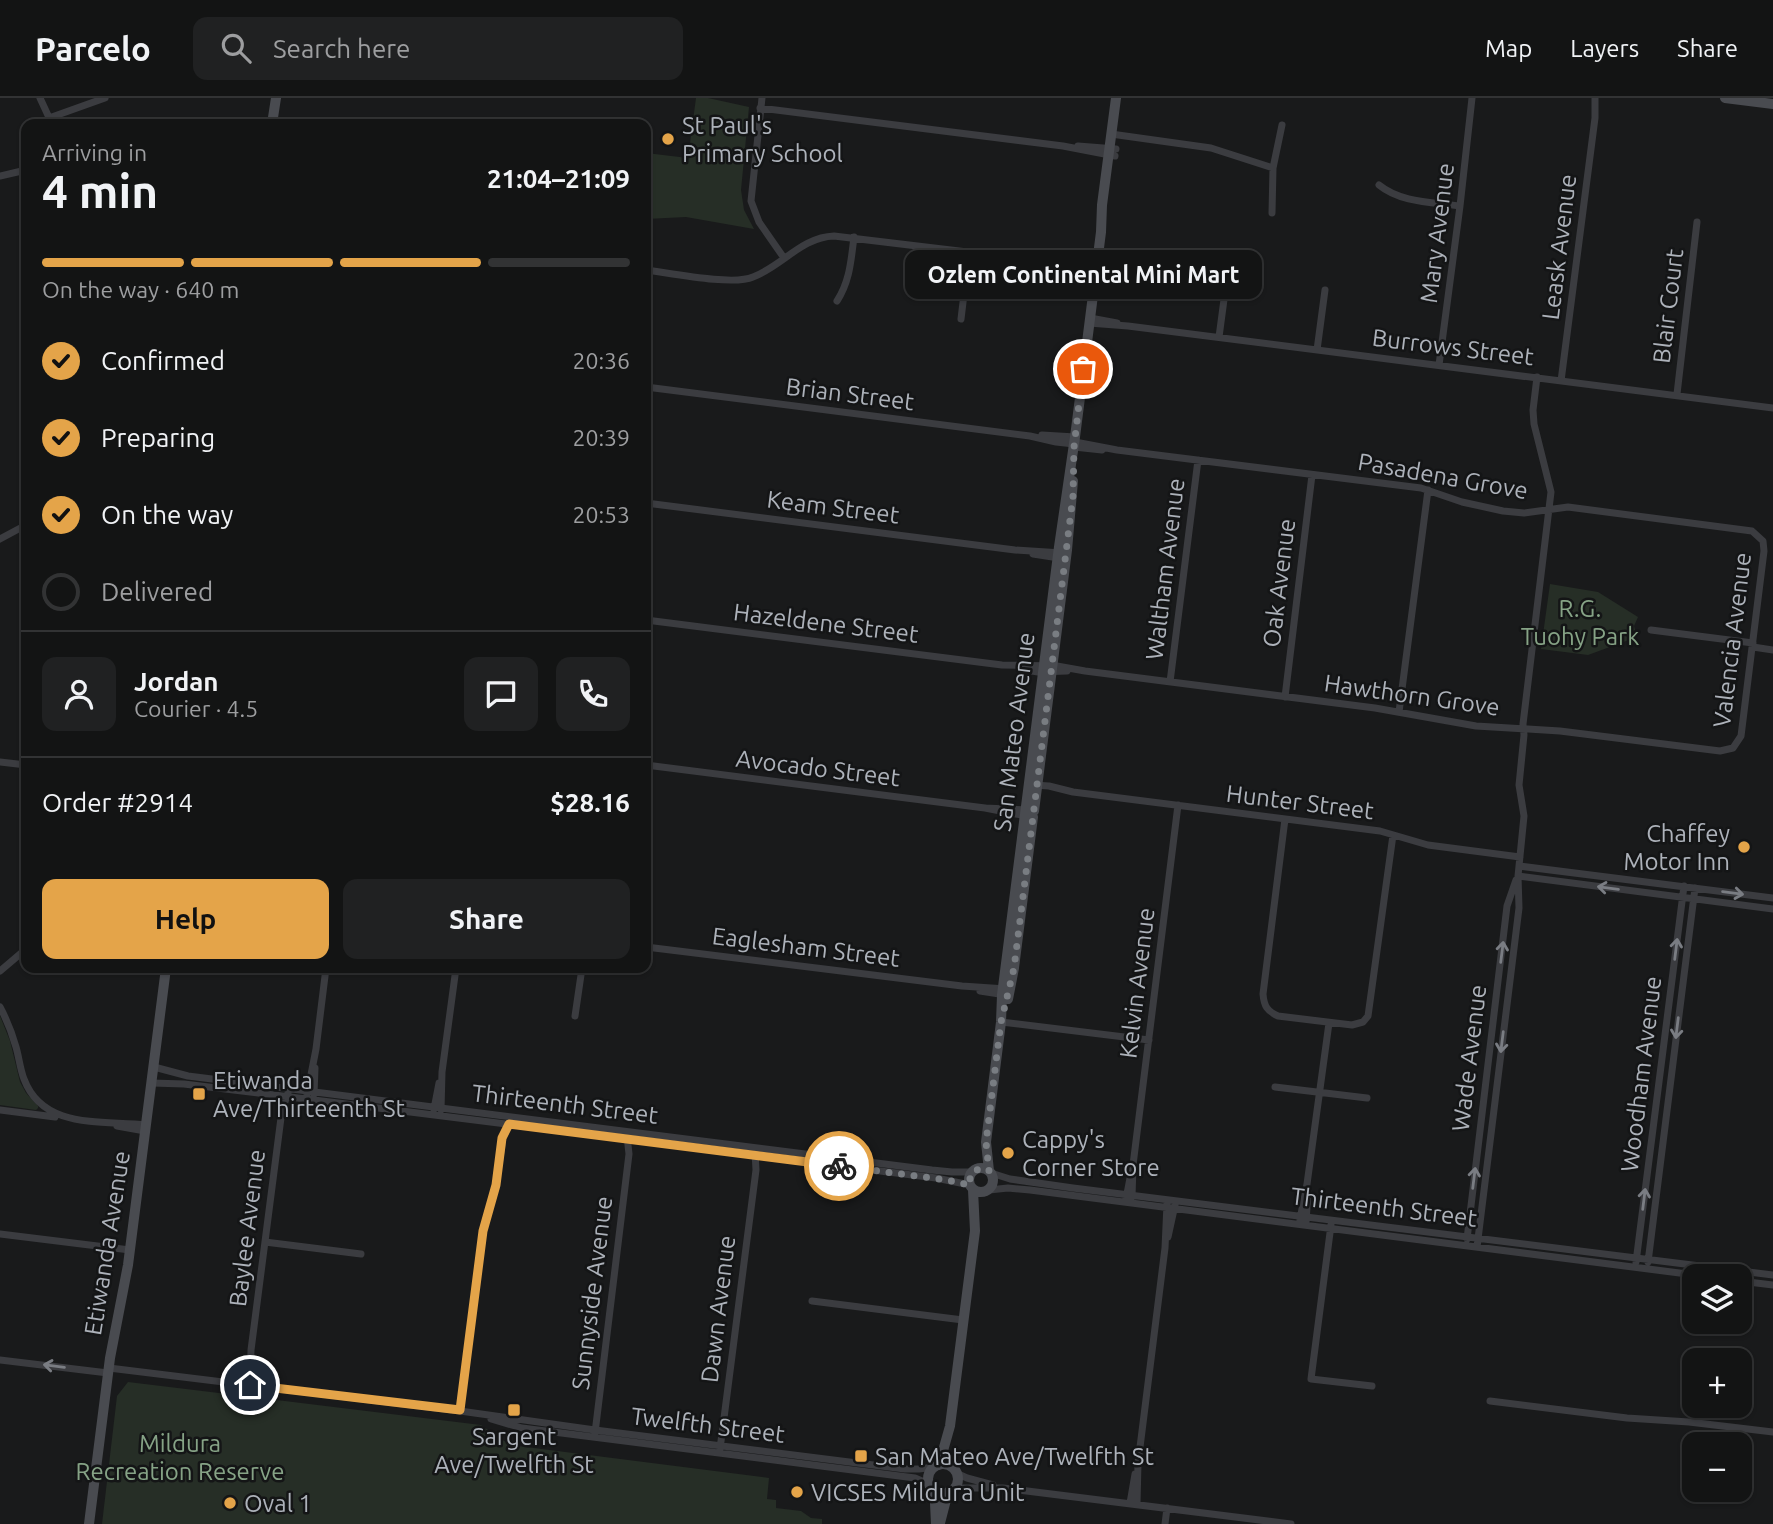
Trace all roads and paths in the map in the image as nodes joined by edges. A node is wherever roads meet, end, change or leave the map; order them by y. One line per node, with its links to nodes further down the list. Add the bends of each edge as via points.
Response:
1 (40, 98): 12 (street)
2 (105, 98): 13 (street)
3 (276, 98): 14 (street)
4 (762, 98): 11 (street)
5 (1116, 98): 16 (street, San Mateo Avenue)
6 (1122, 98): 16 (street, San Mateo Avenue)
7 (1597, 98): 39 (street, Leask Avenue)
8 (1725, 98): 10 (street)
9 (1473, 100): 22 (street, Mary Avenue)
10 (1773, 104)
11 (760, 108): 17 (street); 27 (street, via 751,201 759,222)
12 (49, 119)
13 (55, 119)
14 (273, 119)
15 (1282, 125): 18 (street)
16 (1114, 135): 17 (street, San Mateo Avenue); 18 (street, via 1211,148)
17 (1112, 152): 28 (street, San Mateo Avenue, via 1108,212)
18 (1273, 169): 23 (street)
19 (21, 171): 20 (street)
20 (0, 176)
21 (1379, 185): 22 (street, via 1404,198)
22 (1460, 206): 37 (street, Mary Avenue)
23 (1272, 213)
24 (1698, 222): 41 (street, Blair Court)
25 (854, 237): 26 (street); 27 (street, via 820,237); 32 (street, via 849,276)
26 (970, 252): 28 (street); 33 (street)
27 (785, 258): 29 (street, via 752,278 736,281)
28 (1096, 269): 34 (street, San Mateo Avenue)
29 (651, 271)
30 (1227, 277): 35 (street)
31 (1325, 290): 36 (street)
32 (837, 301)
33 (961, 319)
34 (1089, 321): 35 (street, Burrows Street); 43 (street, San Mateo Avenue)
35 (1219, 337): 36 (street, Burrows Street)
36 (1317, 350): 37 (street, Burrows Street)
37 (1439, 365): 38 (street, Burrows Street)
38 (1537, 377): 39 (street, Burrows Street); 48 (street, Wade Avenue, via 1534,424 1550,487)
39 (1561, 381): 41 (street, Burrows Street)
40 (651, 388): 43 (street, Brian Street)
41 (1677, 394): 42 (street, Burrows Street)
42 (1773, 408)
43 (1074, 443): 44 (street, Pasadena Grove); 52 (street, San Mateo Avenue)
44 (1198, 460): 45 (street, Pasadena Grove); 58 (street, Waltham Avenue)
45 (1312, 474): 46 (street, Pasadena Grove); 59 (street, Oak Avenue)
46 (1428, 490): 48 (street, Pasadena Grove, via 1479,507 1524,513); 60 (street)
47 (651, 504): 52 (street, Keam Street)
48 (1549, 510): 50 (street, Pasadena Grove, via 1575,508 1721,526 1752,531); 61 (street, Wade Avenue)
49 (21, 528): 51 (street)
50 (1760, 537): 55 (street, Valencia Avenue, via 1764,551)
51 (0, 539)
52 (1062, 556): 57 (street, San Mateo Avenue)
53 (651, 621): 57 (street, Hazeldene Street, via 1027,670)
54 (1651, 630): 55 (street)
55 (1753, 645): 56 (street); 62 (street, Valencia Avenue, via 1741,736)
56 (1773, 650)
57 (1048, 668): 58 (street, Hawthorn Grove, via 1064,666); 66 (street, San Mateo Avenue)
58 (1170, 682): 59 (street, Hawthorn Grove)
59 (1285, 697): 60 (street, Hawthorn Grove)
60 (1399, 712): 61 (street, Hawthorn Grove, via 1468,725)
61 (1524, 729): 62 (street, Hawthorn Grove, via 1720,751); 71 (street, Wade Avenue)
62 (1733, 748)
63 (0, 762): 64 (street)
64 (21, 764)
65 (651, 766): 68 (street, Avocado Street)
66 (1033, 787): 67 (street, Hunter Street); 68 (street, San Mateo Avenue)
67 (1178, 805): 69 (street, Hunter Street); 92 (street, Kelvin Avenue)
68 (1029, 813): 87 (street, San Mateo Avenue)
69 (1285, 819): 70 (street, Hunter Street); 91 (street, via 1264,1001 1278,1016)
70 (1393, 835): 71 (street, Hunter Street, via 1428,845); 91 (street, via 1368,1016 1357,1024)
71 (1520, 857): 72 (street, Wade Avenue)
72 (1519, 866): 73 (street, Wade Avenue); 74 (street)
73 (1518, 876): 76 (street, one-way to 73); 122 (street, Wade Avenue, one-way to 73, via 1507,906); 124 (street, Wade Avenue, one-way to 124, via 1519,908)
74 (1684, 886): 75 (street); 76 (street, Woodham Avenue)
75 (1695, 888): 77 (street, one-way to 77); 78 (street, Woodham Avenue)
76 (1683, 898): 78 (street); 127 (street, Woodham Avenue, one-way to 76)
77 (1773, 898)
78 (1693, 899): 79 (street); 128 (street, Woodham Avenue, one-way to 128)
79 (1773, 909)
80 (651, 948): 87 (street, Eaglesham Street)
81 (21, 953): 82 (street)
82 (0, 971)
83 (165, 973): 93 (street, Etiwanda Avenue)
84 (325, 973): 99 (street)
85 (455, 973): 103 (street)
86 (581, 973): 89 (street)
87 (1006, 992): 90 (street, San Mateo Avenue)
88 (0, 1007): 104 (street, via 27,1086 46,1108)
89 (575, 1016)
90 (1001, 1022): 92 (street); 110 (street, San Mateo Avenue)
91 (1329, 1023): 97 (street)
92 (1149, 1041): 116 (street, Kelvin Avenue)
93 (154, 1067): 94 (street, Etiwanda Avenue); 96 (street, Thirteenth Street)
94 (152, 1083): 96 (street, Thirteenth Street); 107 (street, Etiwanda Avenue)
95 (1275, 1087): 97 (street)
96 (279, 1091): 98 (street, Thirteenth Street); 102 (street, Baylee Avenue)
97 (1319, 1092): 100 (street); 118 (street)
98 (288, 1093): 99 (street, Thirteenth Street); 102 (street, Baylee Avenue)
99 (310, 1095): 103 (street, Thirteenth Street)
100 (1367, 1098)
101 (0, 1110): 104 (street)
102 (282, 1110): 123 (street, Baylee Avenue)
103 (438, 1111): 105 (street, Thirteenth Street)
104 (66, 1118): 107 (street)
105 (500, 1119): 106 (street, Thirteenth Street); 109 (street)
106 (509, 1121): 108 (street, Thirteenth Street); 109 (street)
107 (146, 1128): 125 (street, Etiwanda Avenue)
108 (631, 1136): 111 (street, Thirteenth Street); 143 (street, Sunnyside Avenue)
109 (502, 1138): 140 (street, via 496,1185 483,1231)
110 (986, 1142): 112 (street, San Mateo Avenue); 113 (street, San Mateo Avenue)
111 (758, 1152): 112 (street, Thirteenth Street); 114 (street, Thirteenth Street); 144 (street, Dawn Avenue)
112 (975, 1171): 113 (street); 114 (street, via 970,1178)
113 (990, 1172): 115 (street, via 993,1180); 116 (street, Thirteenth Street)
114 (972, 1187): 115 (street); 120 (street)
115 (988, 1190): 116 (street, Thirteenth Street); 120 (street)
116 (1129, 1199): 117 (street, Thirteenth Street)
117 (1171, 1204): 118 (street, Thirteenth Street); 150 (street)
118 (1303, 1221): 119 (street, Thirteenth Street)
119 (1331, 1224): 122 (street, Thirteenth Street); 138 (street, via 1311,1379)
120 (975, 1231): 134 (street)
121 (0, 1234): 125 (street)
122 (1466, 1241): 124 (street, Thirteenth Street)
123 (265, 1242): 126 (street); 137 (street, Baylee Avenue)
124 (1478, 1243): 127 (street, Thirteenth Street)
125 (130, 1250): 136 (street, Etiwanda Avenue)
126 (360, 1254)
127 (1636, 1263): 128 (street, Thirteenth Street)
128 (1648, 1264): 129 (street, Thirteenth Street); 130 (street, Thirteenth Street)
129 (1682, 1271)
130 (1773, 1275)
131 (1752, 1282): 132 (street)
132 (1773, 1285)
133 (811, 1301): 134 (street)
134 (963, 1320): 141 (street)
135 (0, 1360): 136 (street, Twelfth Street, one-way to 135)
136 (109, 1370): 137 (street, Twelfth Street); 152 (street, Etiwanda Avenue)
137 (247, 1385): 140 (street, Twelfth Street)
138 (1372, 1385)
139 (1490, 1401): 142 (street)
140 (460, 1410): 143 (street, Twelfth Street, via 510,1425)
141 (950, 1426): 145 (street); 146 (street)
142 (1773, 1432)
143 (595, 1434): 144 (street, Twelfth Street)
144 (720, 1449): 145 (street, Twelfth Street, via 905,1469); 147 (street, Twelfth Street, via 915,1478)
145 (936, 1466): 146 (street, via 948,1465); 147 (street, via 929,1475)
146 (954, 1470): 148 (street); 149 (street, via 957,1481)
147 (931, 1487): 149 (street, via 940,1493); 153 (street)
148 (1003, 1488): 149 (street); 150 (street)
149 (951, 1490): 153 (street)
150 (1133, 1504): 151 (street)
151 (1167, 1508): 154 (street); 155 (street)
152 (89, 1524)
153 (938, 1524)
154 (1165, 1524)
155 (1291, 1524)

